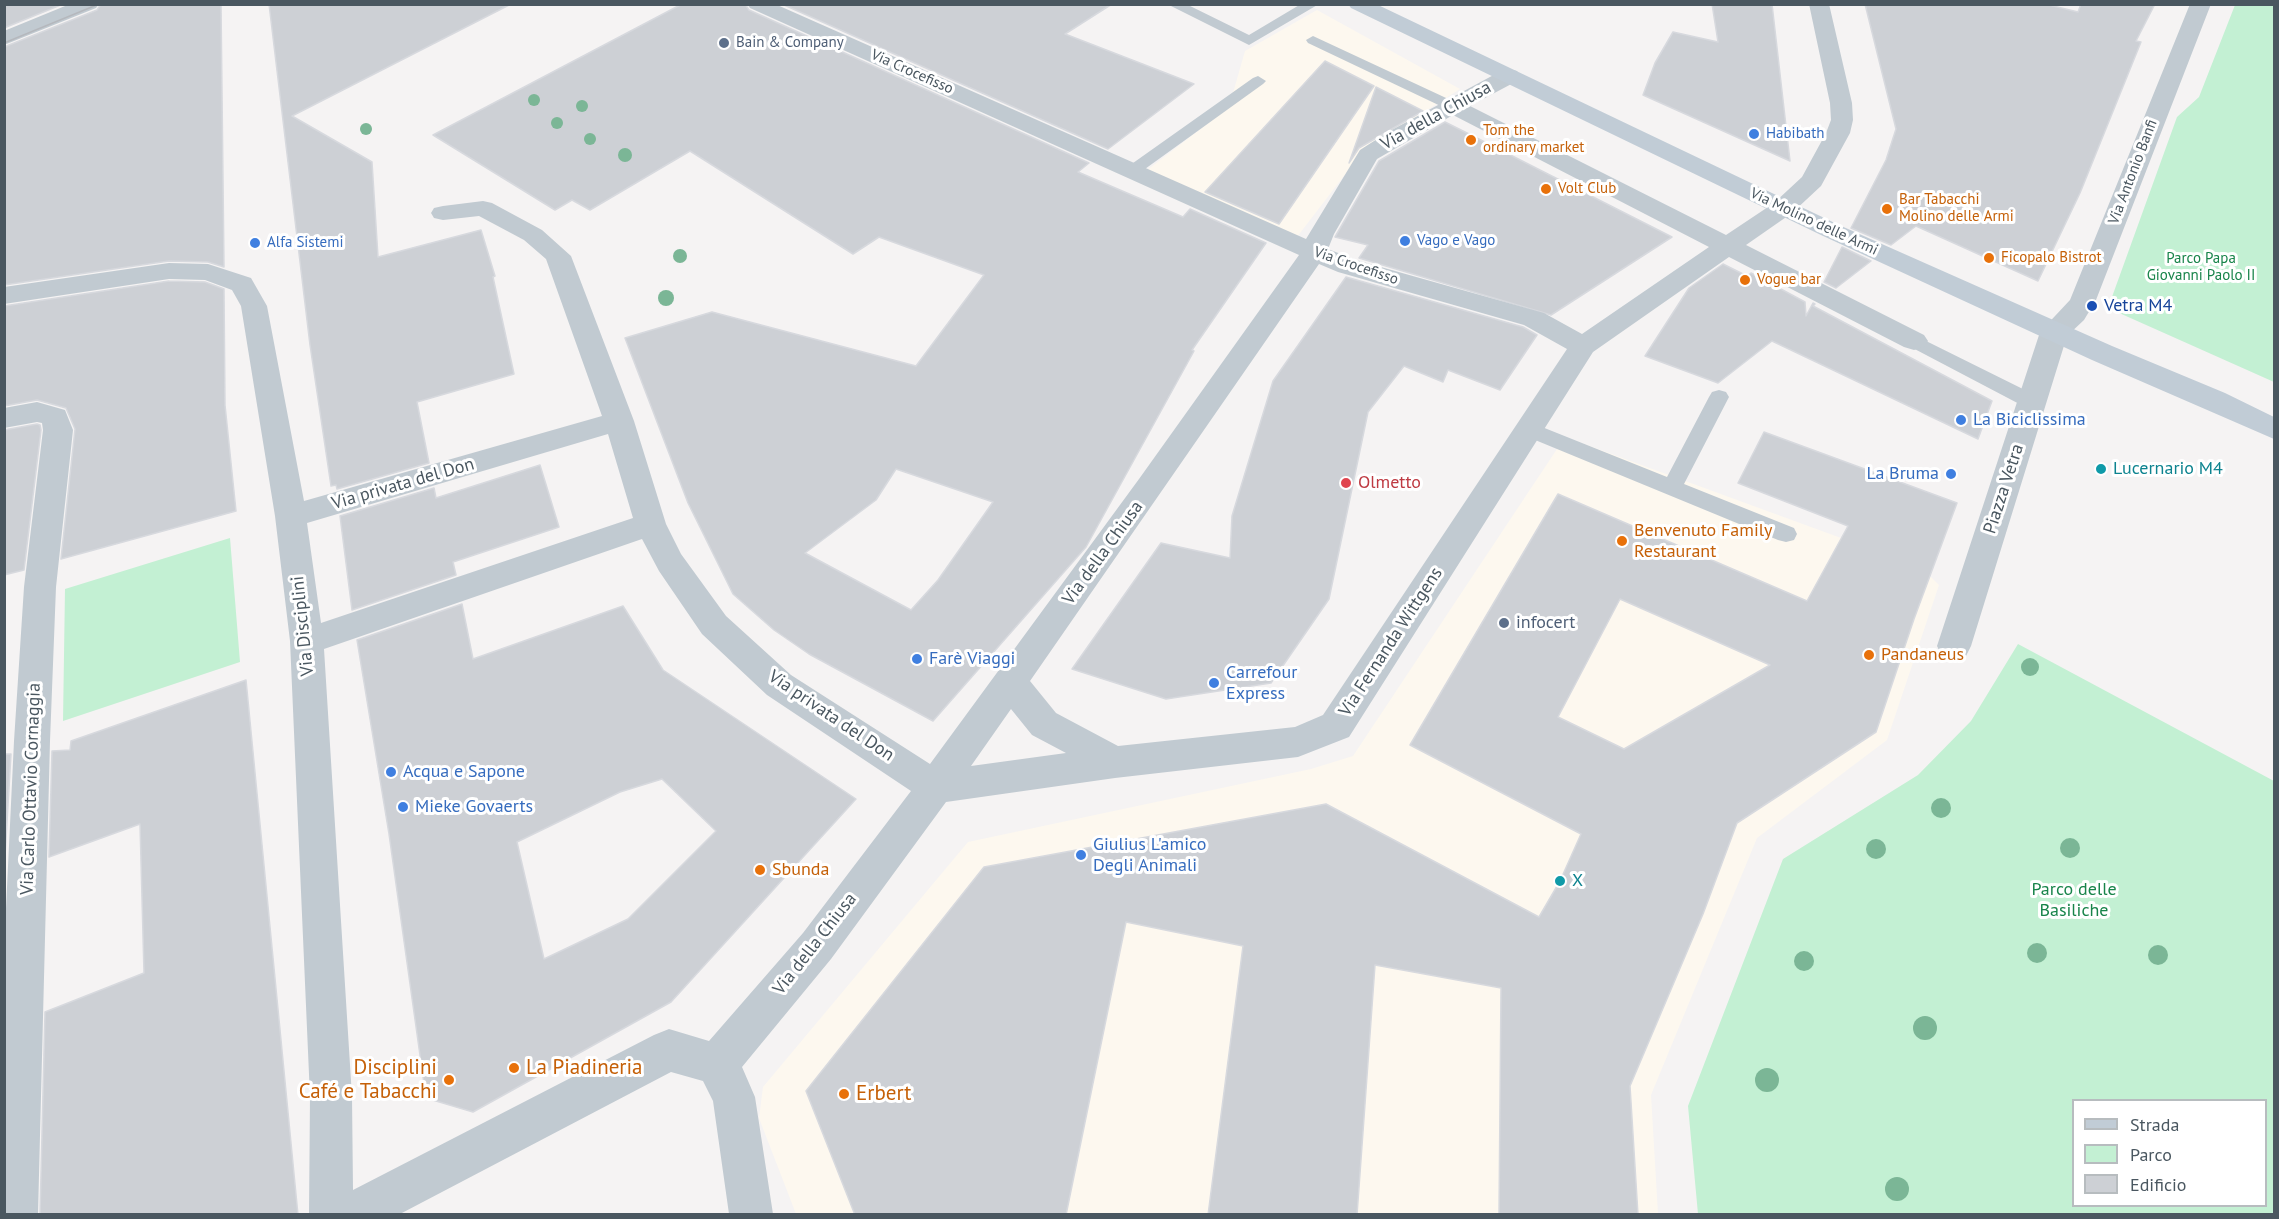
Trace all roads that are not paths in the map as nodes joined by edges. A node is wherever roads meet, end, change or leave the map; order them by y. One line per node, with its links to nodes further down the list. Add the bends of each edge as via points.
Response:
1 (89, 4): 8 (street)
2 (757, 4): 13 (street, Via Crocefisso)
3 (1174, 4): 4 (lane, via 1250,41)
4 (1312, 4)
5 (1358, 4): 10 (street, Via Molino delle Armi)
6 (1819, 4): 14 (street, Via Fernanda Wittgens, via 1842,120 1812,181)
7 (2201, 4): 19 (street, Via Antonio Banfi, via 2083,300)
8 (4, 39)
9 (1313, 40): 12 (lane)
10 (1509, 76): 12 (street, Via della Chiusa); 14 (street, Via Molino delle Armi)
11 (1258, 81): 13 (lane)
12 (1454, 107): 16 (street); 17 (street, Via della Chiusa, via 1368,155)
13 (1132, 171): 17 (street, Via Crocefisso)
14 (1783, 208): 16 (street, Via Fernanda Wittgens); 19 (street, Via Molino delle Armi)
15 (443, 213): 25 (street, Via privata del Don, via 483,208 533,235 558,256)
16 (1728, 246): 20 (street); 21 (street, Via Fernanda Wittgens)
17 (1314, 252): 21 (street, Via Crocefisso, via 1347,266 1534,319); 34 (street, Via della Chiusa)
18 (4, 296): 29 (street, Via Disciplini, via 169,272 208,272 242,284 254,306)
19 (2054, 332): 23 (street, Piazza Vetra); 26 (street, Via Molino delle Armi)
20 (1914, 342): 23 (lane)
21 (1583, 346): 27 (street, Via Fernanda Wittgens)
22 (1719, 397): 28 (lane)
23 (2032, 402): 33 (street, Piazza Vetra)
24 (4, 418): 38 (street, Via Carlo Ottavio Cornaggia, via 37,412 55,417 58,430 36,559)
25 (619, 421): 29 (street, Via privata del Don); 30 (street, Via privata del Don)
26 (2274, 429)
27 (1530, 430): 28 (lane); 35 (street, Via Fernanda Wittgens, via 1336,726 1298,742)
28 (1672, 487): 31 (lane)
29 (291, 516): 32 (street, Via Disciplini)
30 (650, 524): 32 (street); 36 (street, Via privata del Don, via 670,562 714,625 778,685)
31 (1786, 534)
32 (307, 641): 39 (street, Via Disciplini, via 331,1097)
33 (1954, 646)
34 (1010, 682): 35 (street, via 1044,724); 36 (street, Via della Chiusa)
35 (1114, 762): 36 (street, Via Fernanda Wittgens)
36 (935, 787): 37 (street, Via della Chiusa, via 817,946)
37 (717, 1064): 40 (street, via 669,1050); 41 (street, via 734,1097)
38 (15, 1215)
39 (331, 1215)
40 (354, 1215)
41 (751, 1215)

